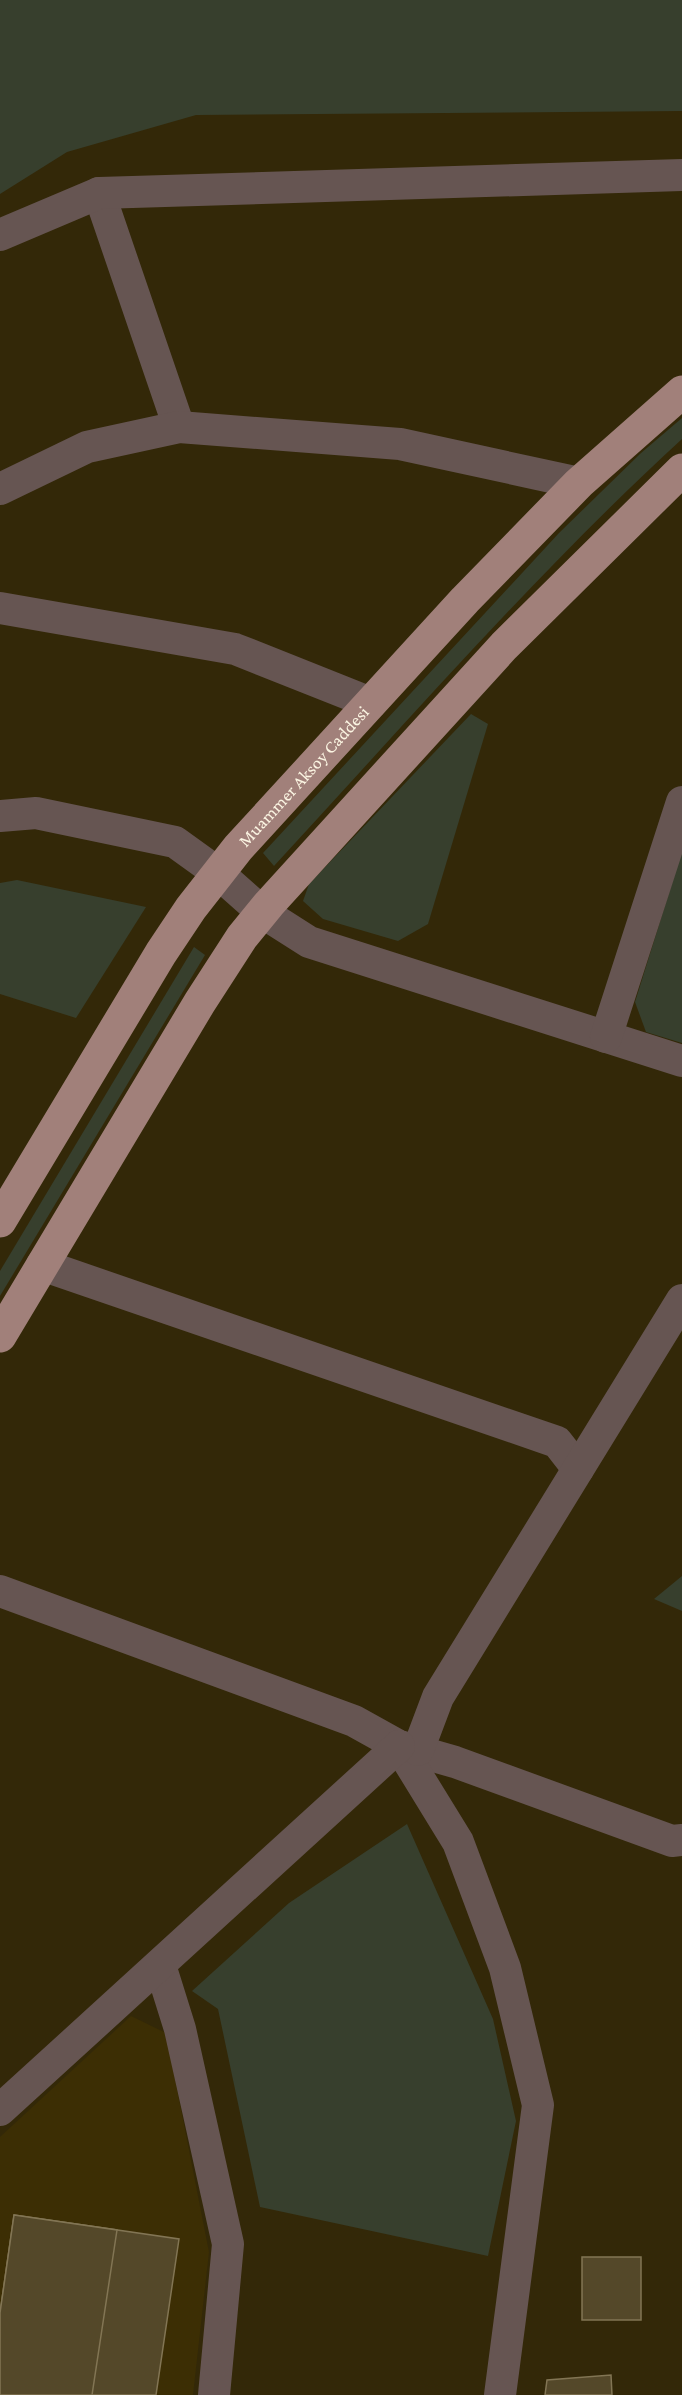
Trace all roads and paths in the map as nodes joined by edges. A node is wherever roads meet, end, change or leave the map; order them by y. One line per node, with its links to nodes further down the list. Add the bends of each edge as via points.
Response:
1 (682, 175): 2 (street)
2 (99, 193): 3 (street); 5 (street)
3 (0, 235)
4 (682, 392): 7 (main road, Muammer Aksoy Caddesi)
5 (179, 427): 7 (street, via 400,444); 8 (street, via 87,447)
6 (682, 470): 14 (main road, via 504,646)
7 (579, 483): 10 (main road, Muammer Aksoy Caddesi)
8 (0, 489)
9 (0, 608): 10 (street, via 235,649)
10 (371, 703): 13 (main road, Muammer Aksoy Caddesi)
11 (682, 802): 15 (street)
12 (0, 816): 13 (street, via 36,813 175,842)
13 (218, 873): 14 (street); 17 (main road, Muammer Aksoy Caddesi, via 161,953)
14 (262, 912): 15 (street, via 309,942); 18 (main road, via 200,1002)
15 (606, 1037): 16 (street)
16 (682, 1061)
17 (0, 1221)
18 (42, 1265): 20 (main road); 21 (street, via 557,1442)
19 (682, 1300): 21 (street)
20 (0, 1336)
21 (578, 1469): 23 (street)
22 (0, 1591): 23 (street, via 354,1721)
23 (409, 1748): 24 (street, via 672,1841); 25 (street); 28 (street, via 458,1842 505,1968 538,2105)
24 (682, 1840)
25 (160, 1965): 26 (street); 27 (street, via 180,2030 228,2244)
26 (0, 2110)
27 (214, 2395)
28 (500, 2395)

